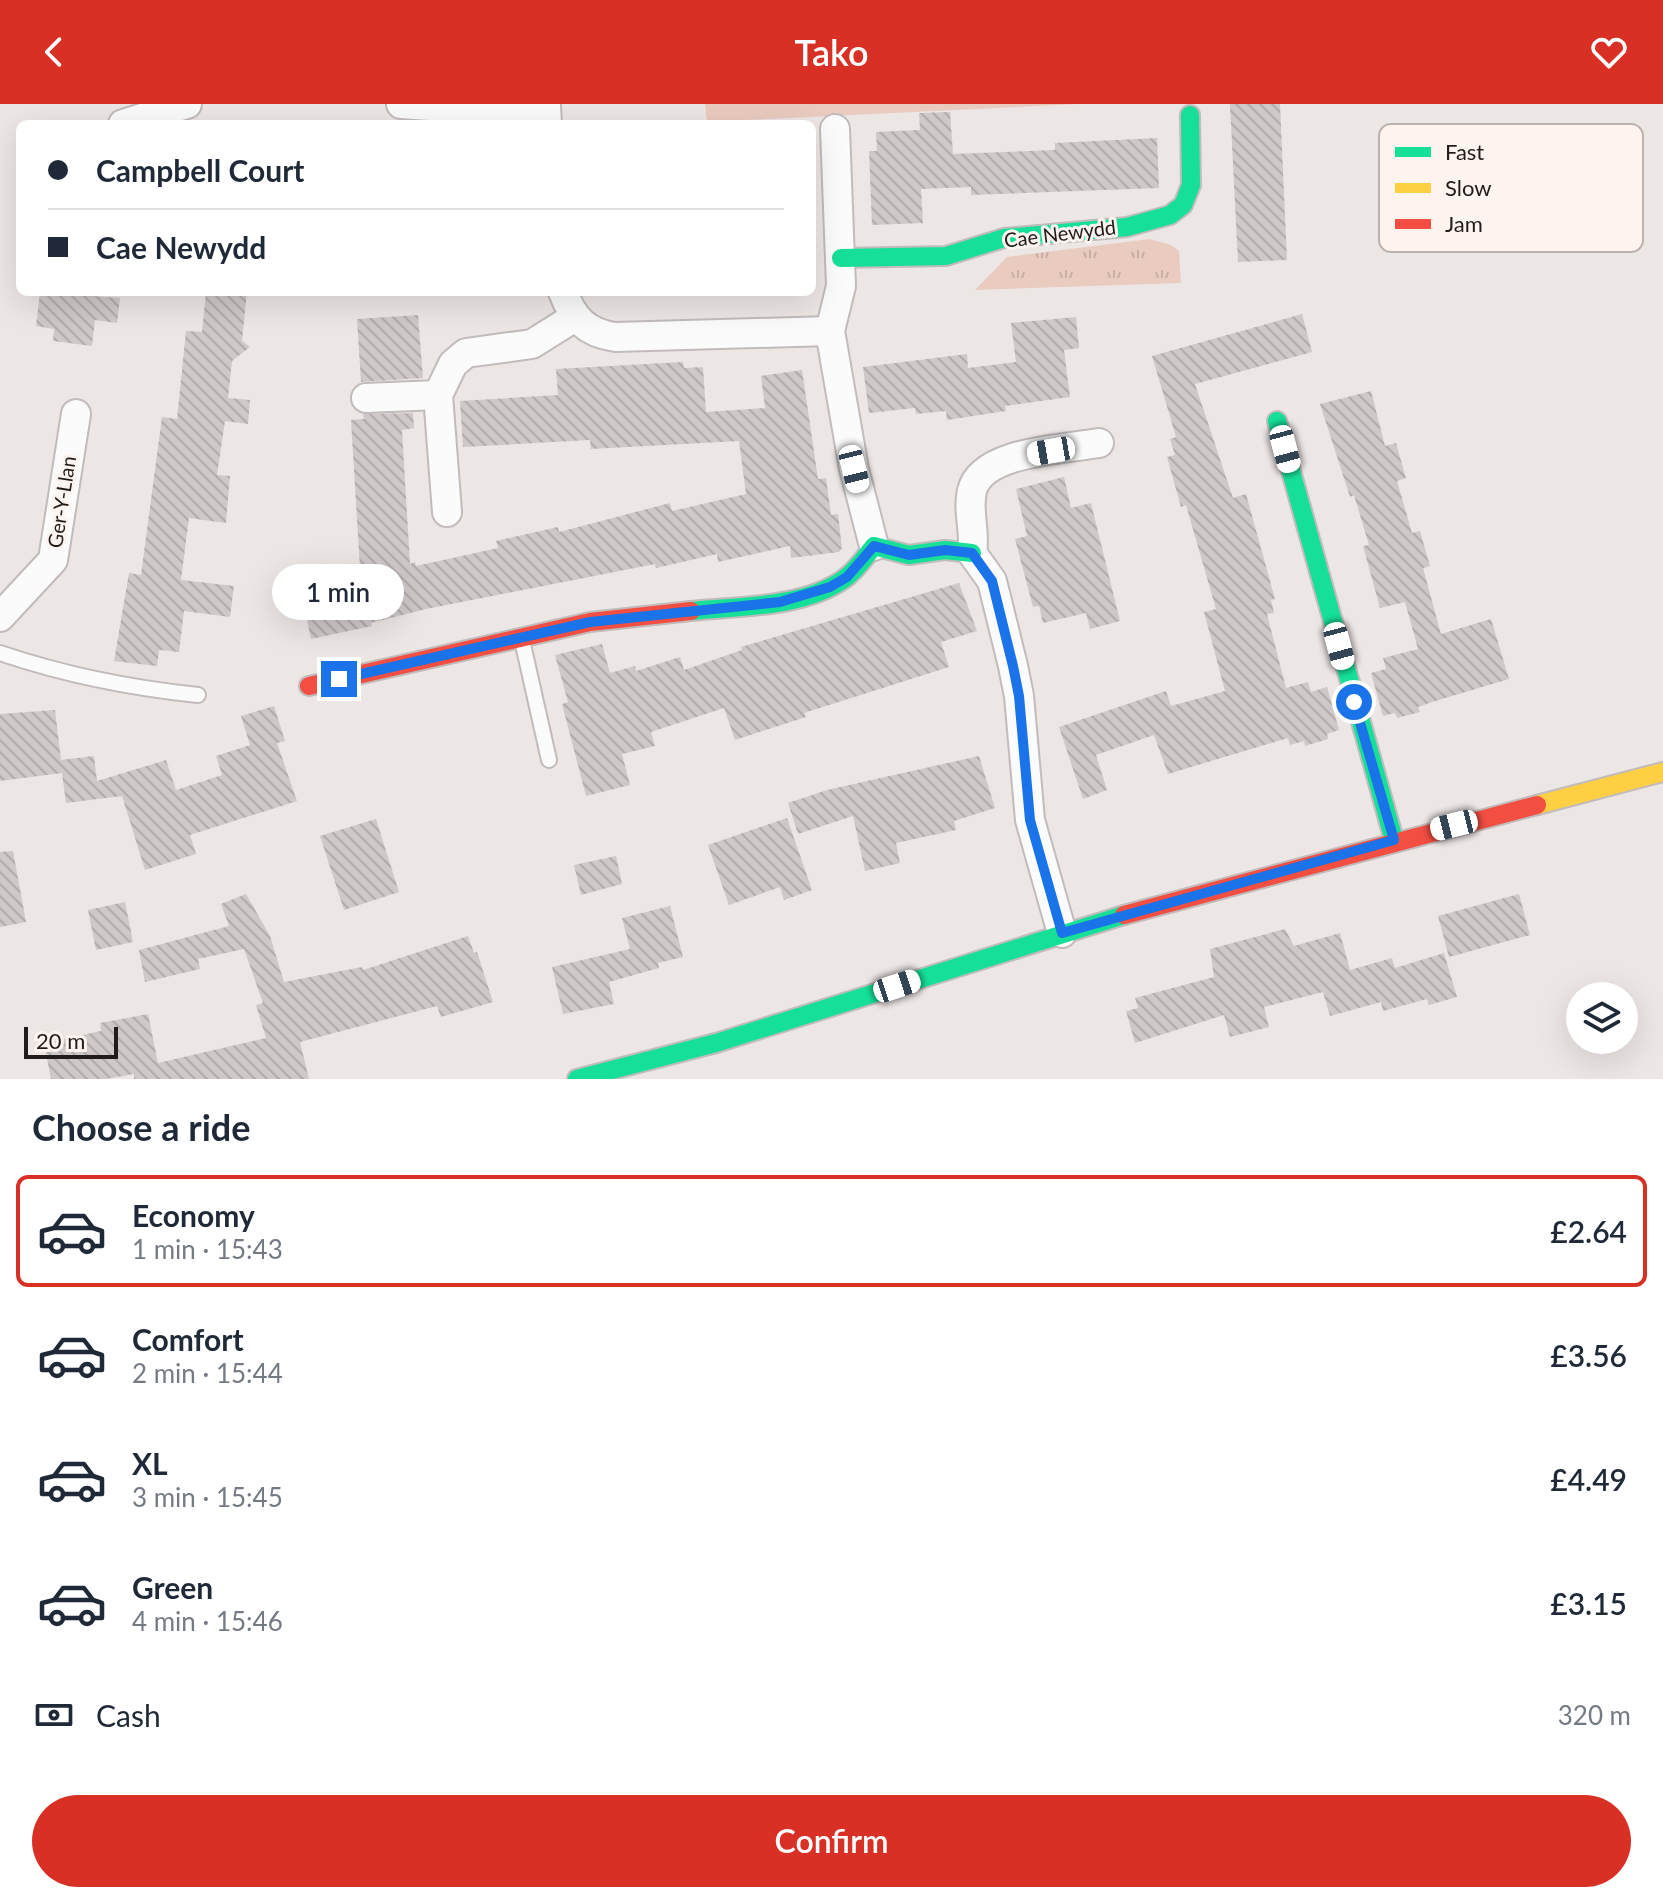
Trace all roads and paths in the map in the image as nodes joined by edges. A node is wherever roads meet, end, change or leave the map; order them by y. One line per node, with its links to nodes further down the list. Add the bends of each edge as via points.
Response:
1 (187, 104): 5 (street)
2 (401, 104): 3 (street)
3 (546, 111)
4 (1190, 115): 7 (street, Cae Newydd, via 1192,189 1181,208 1162,219 1101,231 1001,238 944,257)
5 (136, 120)
6 (835, 129): 7 (street)
7 (841, 258): 9 (street, via 840,303)
8 (569, 304): 9 (street, via 596,335 615,337); 10 (street, via 521,348 466,353 453,364)
9 (830, 331): 16 (street, via 854,469)
10 (438, 395): 11 (street); 15 (street)
11 (366, 398)
12 (76, 414): 18 (street, Ger-Y-Llan, via 53,560)
13 (1277, 421): 25 (street)
14 (1099, 443): 17 (street, via 1002,460 980,475 970,499)
15 (447, 512)
16 (874, 546): 17 (street, via 909,555); 19 (street, via 847,577 780,602 590,622)
17 (972, 553): 26 (street, via 992,581 1013,666 1030,820)
18 (0, 617)
19 (522, 637): 21 (street); 23 (lane)
20 (0, 653): 22 (lane, via 69,675)
21 (309, 686)
22 (198, 695)
23 (549, 760)
24 (1663, 772): 25 (street)
25 (1394, 840): 26 (street)
26 (1062, 933): 27 (street, via 716,1043)
27 (577, 1079)

